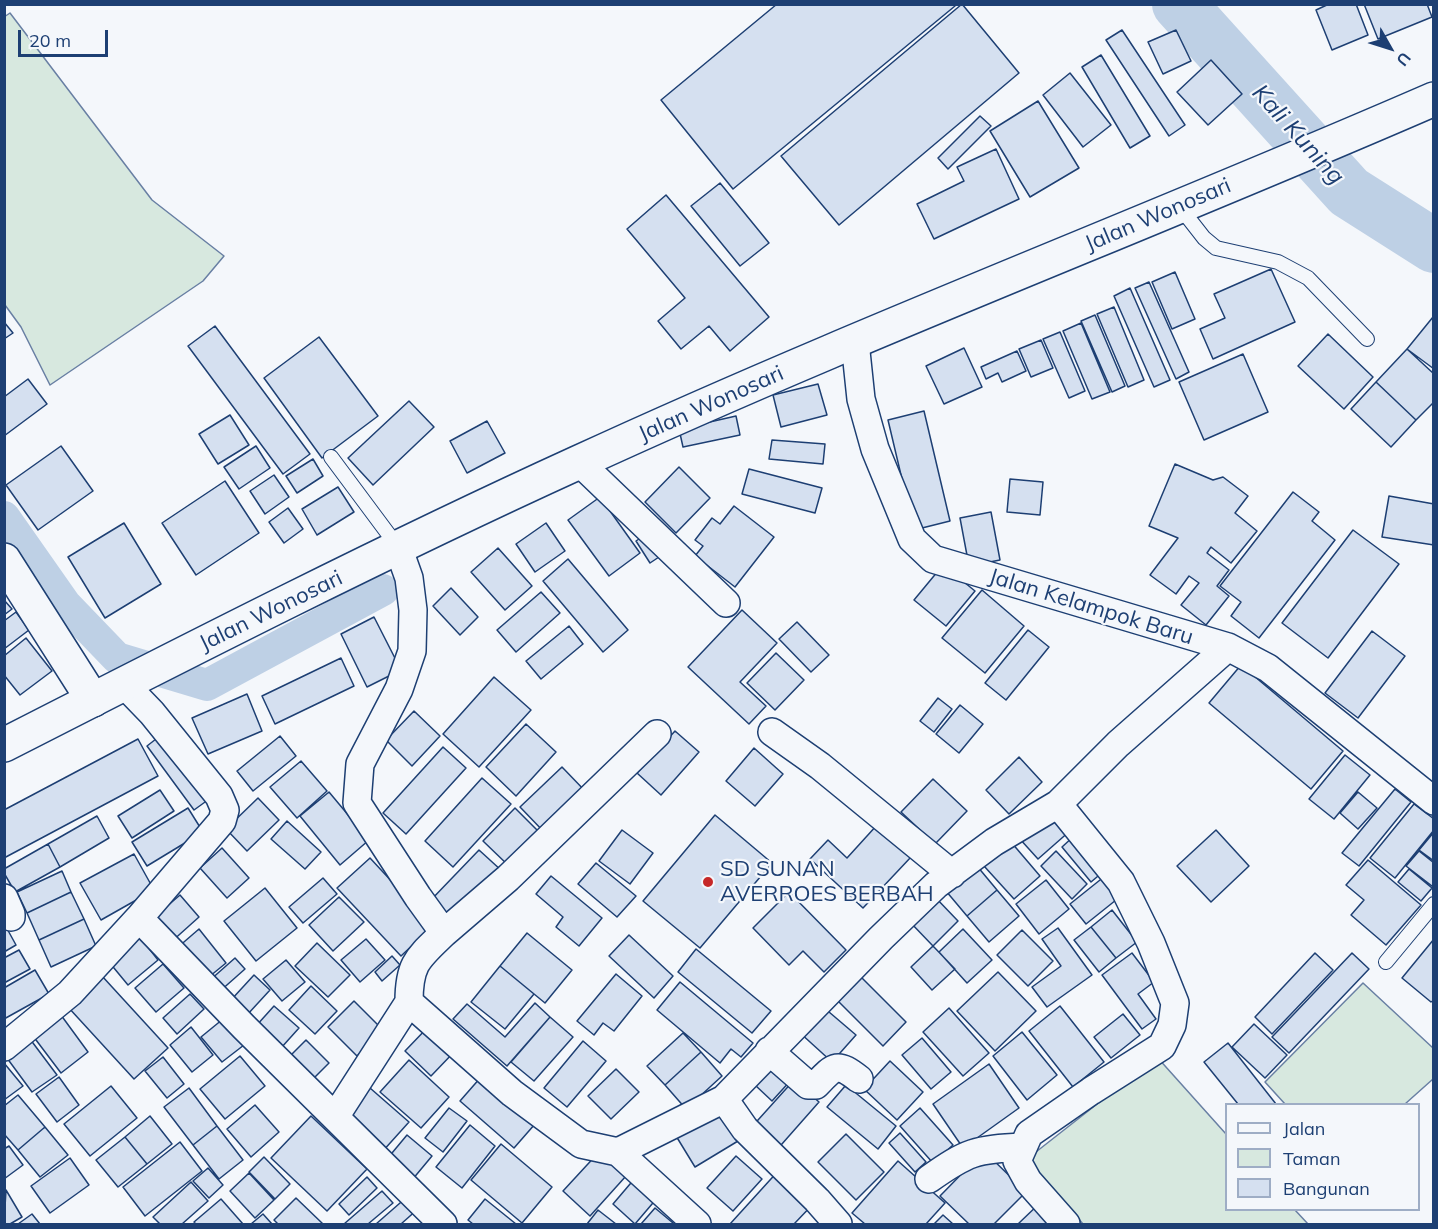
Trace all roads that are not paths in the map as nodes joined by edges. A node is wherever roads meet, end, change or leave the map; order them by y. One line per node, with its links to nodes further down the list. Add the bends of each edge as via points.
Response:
1 (1431, 100): 2 (main road, Jalan Wonosari)
2 (1179, 206): 3 (lane, via 1216,248 1278,262 1308,278); 4 (main road, Jalan Wonosari)
3 (1367, 339)
4 (855, 342): 6 (main road, Jalan Wonosari); 10 (street, Jalan Kelampok Baru, via 861,399 875,448 912,539 933,559)
5 (331, 457): 7 (lane)
6 (579, 462): 7 (main road, Jalan Wonosari); 9 (street)
7 (398, 547): 11 (main road, Jalan Wonosari); 21 (street, via 409,578 412,651 399,689 360,764 357,802)
8 (4, 560): 12 (main road)
9 (726, 603)
10 (1228, 647): 16 (street, Jalan Kelampok Baru, via 1268,668); 17 (street, via 1118,744)
11 (131, 680): 12 (main road, Jalan Wonosari); 20 (street, via 152,713 219,796 225,810 222,821)
12 (93, 700): 15 (main road, Jalan Wonosari)
13 (771, 732): 18 (street, via 820,766)
14 (657, 734): 21 (street, via 508,879)
15 (4, 745)
16 (1434, 801)
17 (1058, 804): 18 (street, via 994,842); 29 (street, via 1121,882 1175,1003 1172,1025 1162,1046 1029,1134)
18 (952, 874): 25 (street, via 889,930)
19 (1434, 904): 22 (lane)
20 (139, 918): 24 (street, via 70,993); 28 (street)
21 (444, 933): 23 (street, via 417,960 409,979)
22 (1386, 962)
23 (409, 1002): 28 (street); 30 (street, via 512,1093 581,1144)
24 (4, 1047)
25 (769, 1051): 26 (street, via 808,1085 816,1085 840,1067); 27 (street)
26 (859, 1079)
27 (724, 1099): 30 (street); 34 (street, via 745,1129)
28 (335, 1117): 32 (street)
29 (1023, 1147): 31 (street, via 980,1150 952,1162); 35 (street, via 1017,1161 1028,1181)
30 (618, 1152): 33 (street)
31 (929, 1179)
32 (443, 1224)
33 (697, 1224)
34 (838, 1224)
35 (1066, 1224)

